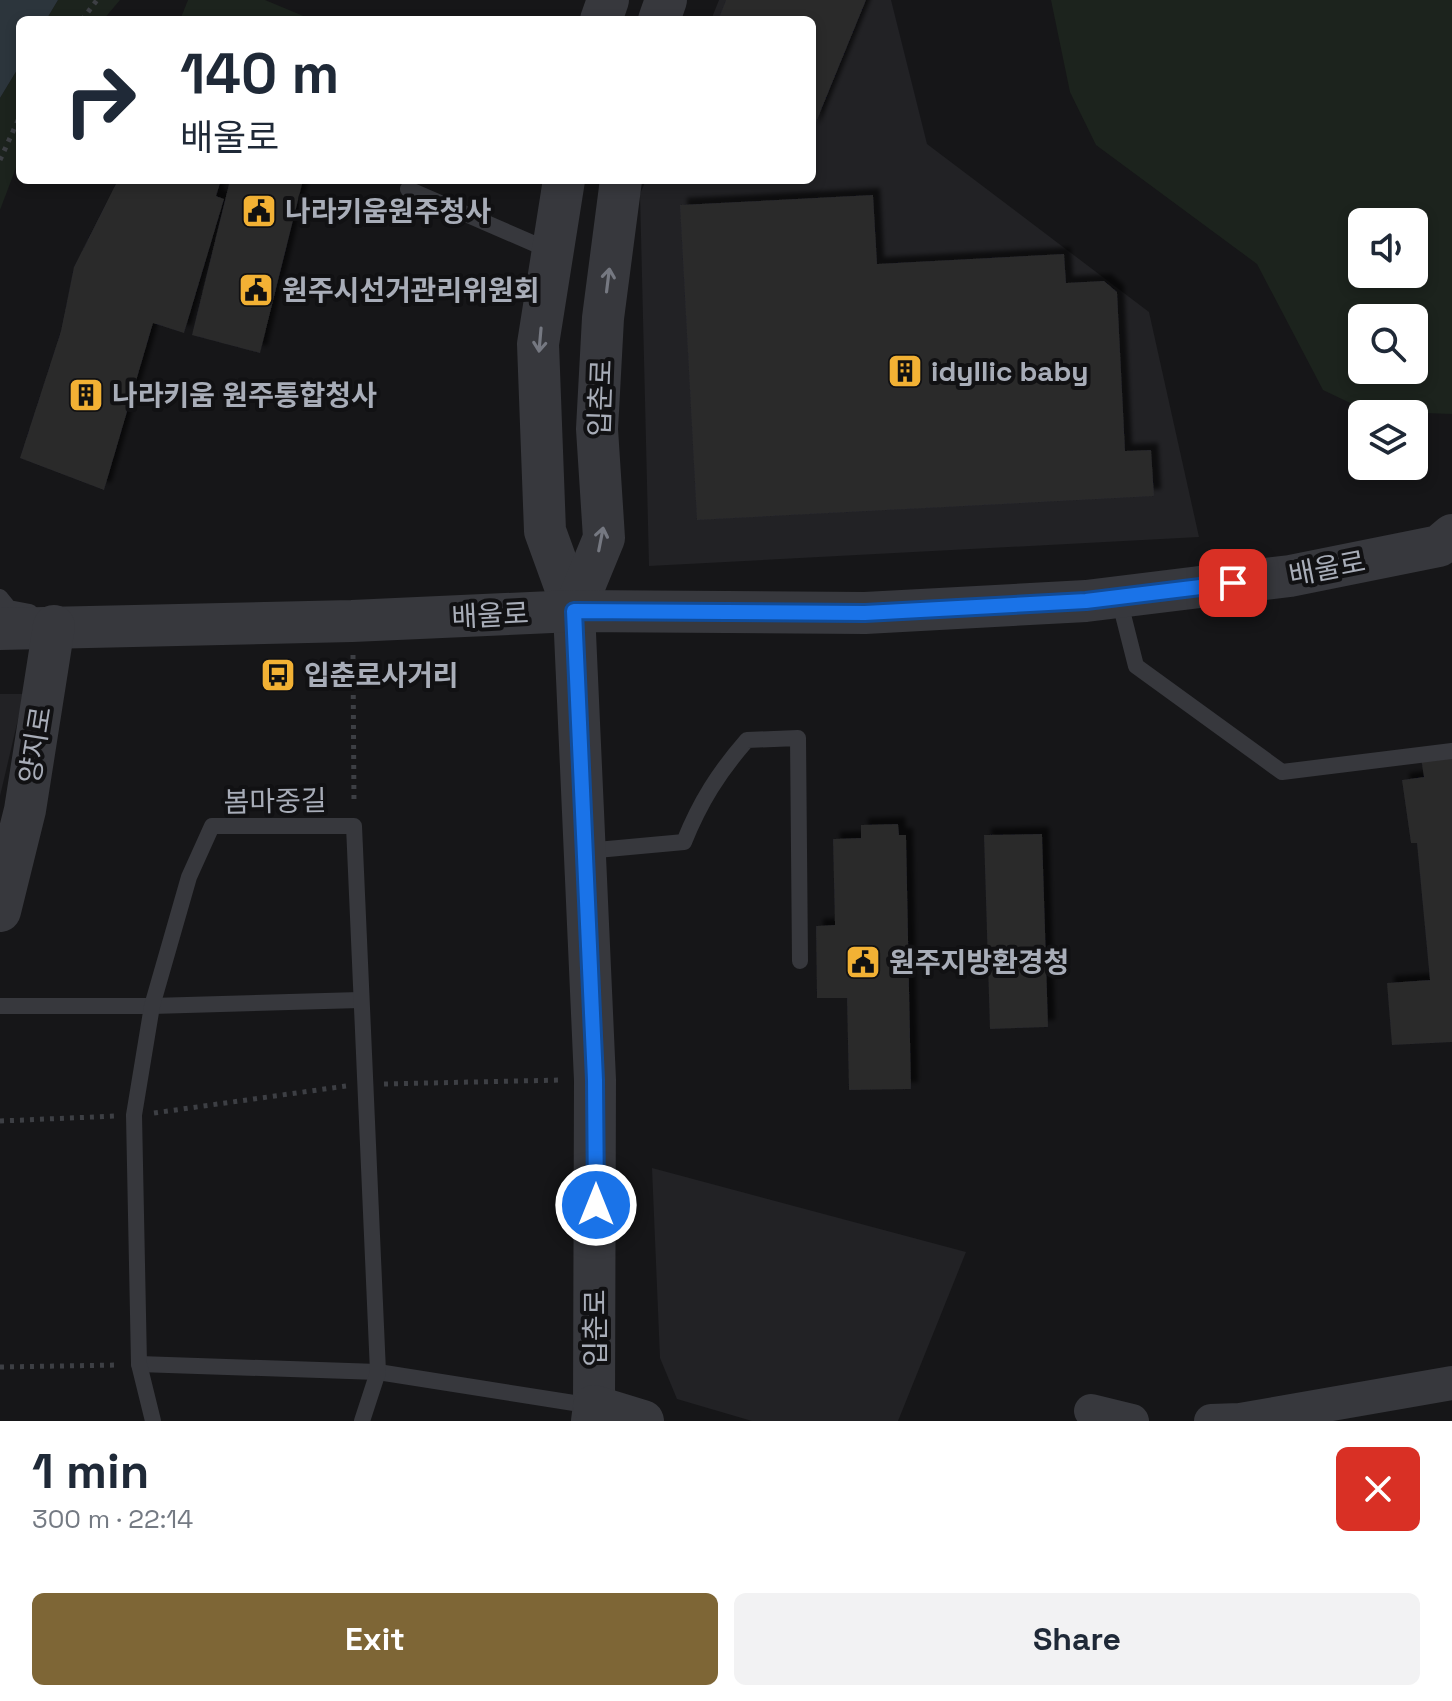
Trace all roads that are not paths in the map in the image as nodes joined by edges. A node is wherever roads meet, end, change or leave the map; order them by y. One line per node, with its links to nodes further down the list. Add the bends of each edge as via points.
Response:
1 (563, 184): 4 (street, 입춘로)
2 (620, 184): 7 (street, 입춘로, one-way to 2, via 604,538 597,429 603,318)
3 (408, 189): 4 (lane)
4 (553, 251): 7 (street, 입춘로, one-way to 7, via 538,344 545,531)
5 (1448, 543): 6 (street, 배울로, via 1290,576)
6 (1119, 597): 7 (street, 배울로, via 865,613); 11 (lane, via 1136,666 1282,772)
7 (574, 611): 8 (street, 배울로); 12 (street, 입춘로)
8 (129, 625): 9 (street, 배울로); 10 (lane, via 104,613 9,608 0,597)
9 (54, 626): 10 (street, 배울로); 13 (street, 양지로, via 25,810)
10 (2, 629)
11 (1452, 751)
12 (584, 851): 14 (lane, via 684,842 712,783 747,740 798,738); 22 (street, 입춘로, via 595,1080)
13 (0, 911)
14 (800, 961)
15 (360, 1000): 17 (lane); 17 (lane, 봄마중길, via 354,826 212,826 189,877); 19 (lane, 봄마중길)
16 (0, 1006): 17 (lane)
17 (152, 1006): 18 (lane, 봄마중길, via 134,1115)
18 (139, 1364): 19 (lane); 23 (lane, 봄마중길)
19 (378, 1372): 22 (lane); 24 (lane, 봄마중길)
20 (1452, 1383): 27 (street)
21 (1091, 1411): 26 (street)
22 (593, 1414): 25 (street)
23 (153, 1421)
24 (362, 1421)
25 (643, 1421)
26 (1132, 1421)
27 (1211, 1421)

